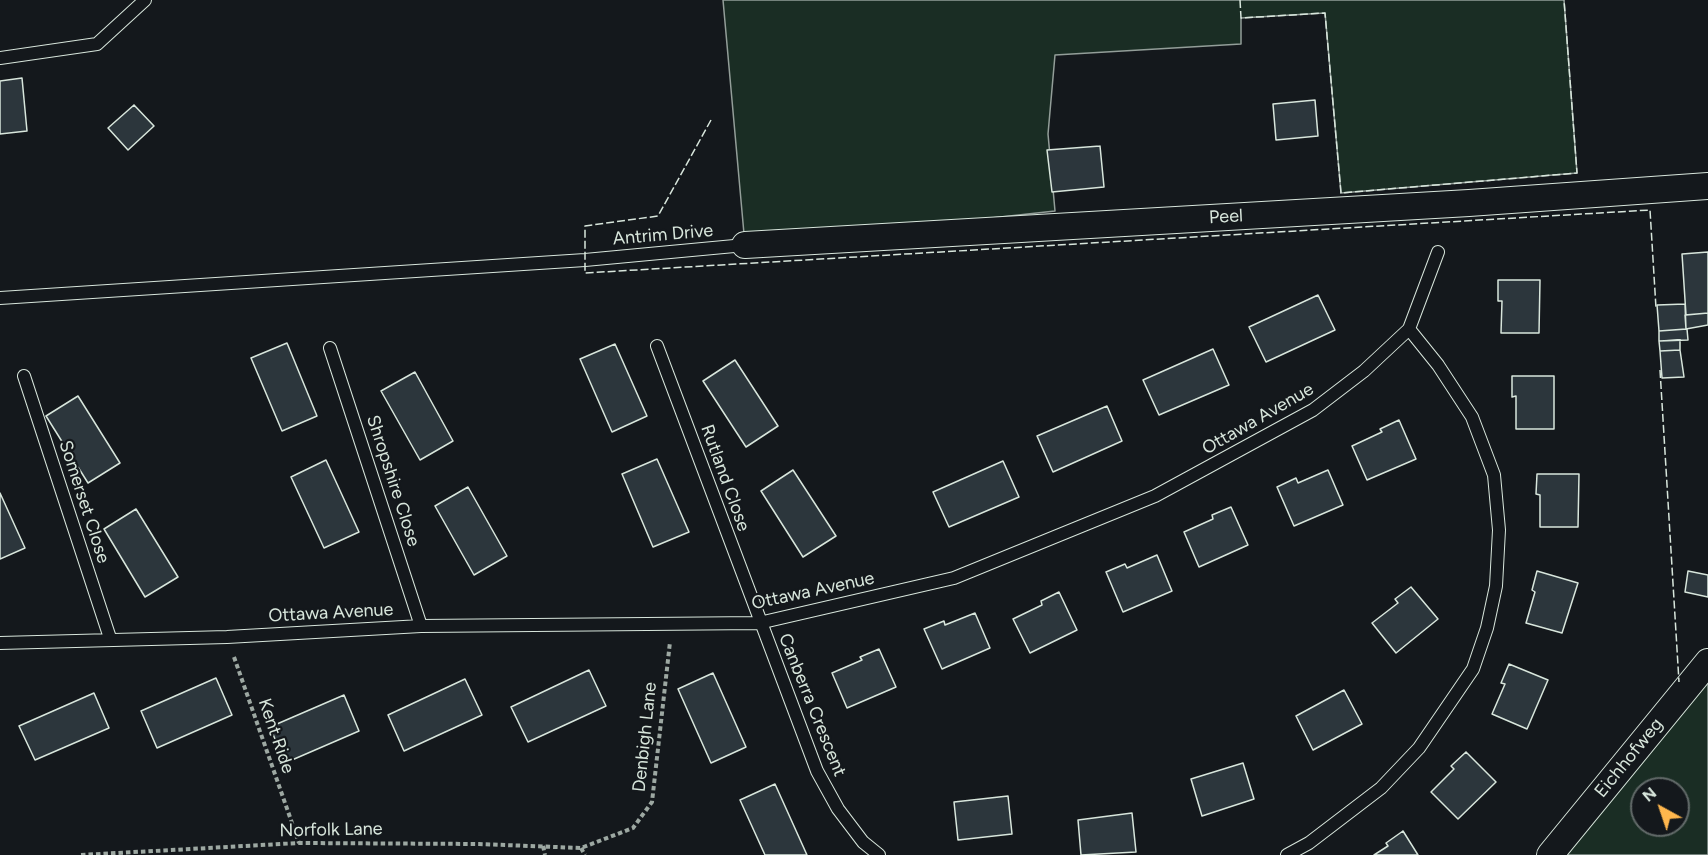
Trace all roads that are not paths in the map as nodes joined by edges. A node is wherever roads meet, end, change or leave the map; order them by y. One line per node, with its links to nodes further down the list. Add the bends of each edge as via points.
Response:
1 (145, 0): 2 (lane, via 97,44)
2 (0, 58)
3 (1708, 186): 4 (street, Peel)
4 (745, 245): 6 (lane, Antrim Drive, via 585,260)
5 (1438, 252): 7 (lane, Ottawa Avenue)
6 (0, 298)
7 (1409, 329): 11 (lane, Ottawa Avenue, via 1364,371 1313,410 1155,496 954,578); 17 (lane, via 1472,417 1494,475 1498,530 1496,586 1487,628 1473,669 1419,748 1381,788)
8 (657, 346): 11 (lane, Rutland Close)
9 (330, 348): 12 (lane, Shropshire Close)
10 (24, 376): 13 (lane, Somerset Close)
11 (759, 623): 12 (lane, Ottawa Avenue); 16 (lane, Canberra Crescent, via 817,771 837,809 863,842)
12 (421, 626): 13 (lane, Ottawa Avenue, via 227,637)
13 (110, 638): 14 (lane, Ottawa Avenue)
14 (0, 643)
15 (1708, 662): 18 (street, Eichhofweg)
16 (879, 855)
17 (1287, 855)
18 (1550, 855)

